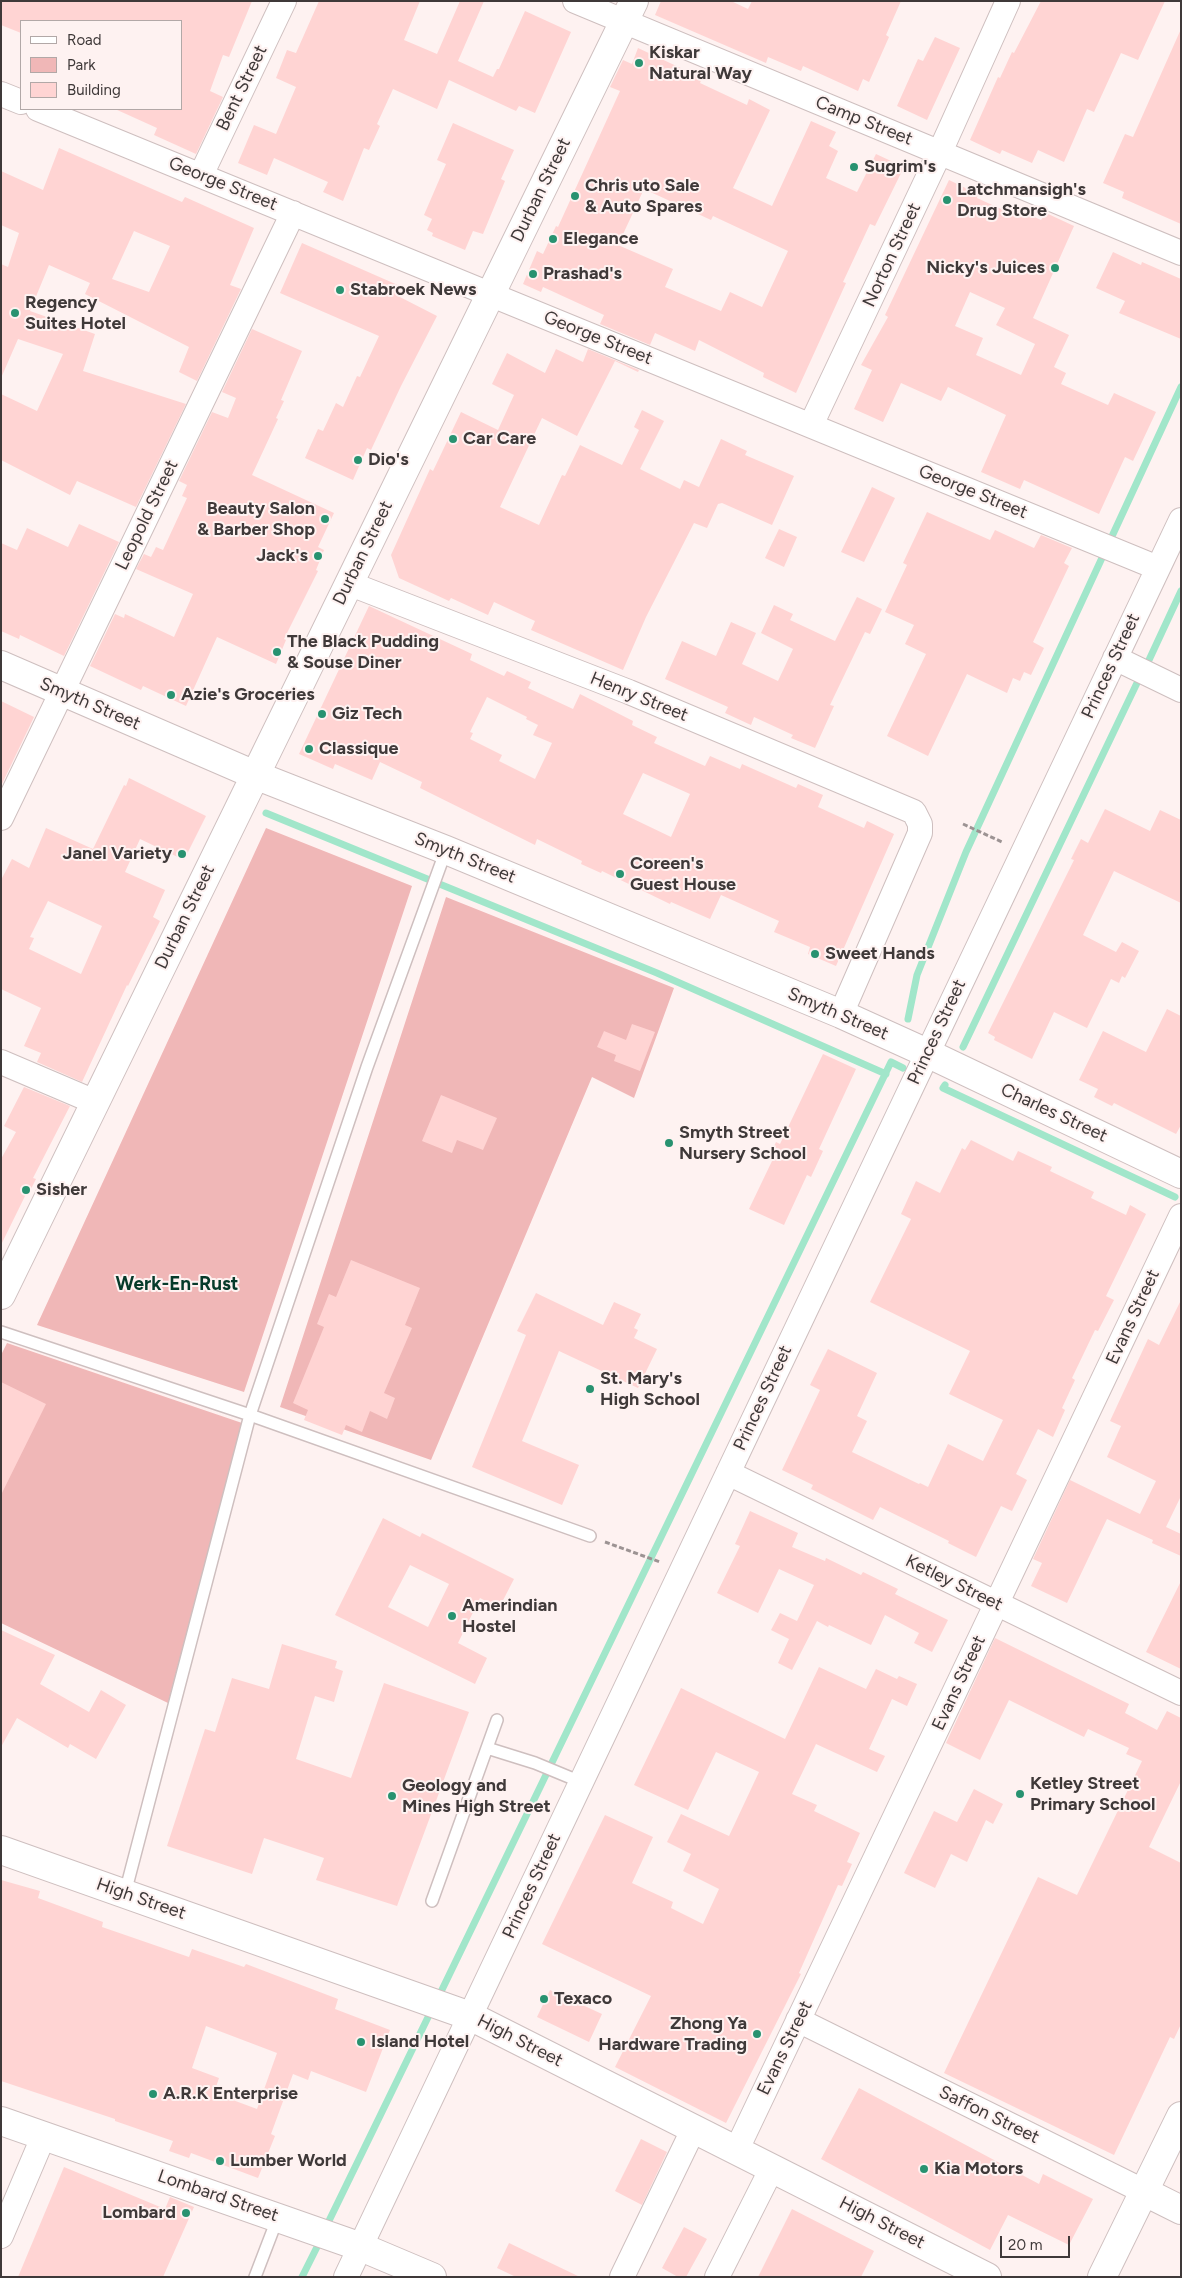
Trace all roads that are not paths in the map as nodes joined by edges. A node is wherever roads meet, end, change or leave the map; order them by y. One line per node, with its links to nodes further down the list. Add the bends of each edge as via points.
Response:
1 (284, 1): 9 (street, Bent Street)
2 (575, 1): 4 (street, Camp Street)
3 (1008, 1): 8 (street, Norton Street)
4 (628, 12): 8 (street, Camp Street); 12 (main road, Durban Street)
5 (1, 94): 6 (street)
6 (20, 102)
7 (40, 110): 9 (street, George Street)
8 (940, 152): 11 (street, Camp Street); 13 (street, Norton Street)
9 (201, 175): 10 (street, George Street)
10 (293, 212): 12 (street, George Street); 20 (street, Leopold Street)
11 (1181, 254)
12 (490, 293): 13 (street, George Street); 16 (main road, Durban Street)
13 (811, 425): 15 (street, George Street)
14 (1181, 520): 15 (street, Princes Street)
15 (1158, 568): 17 (street, Princes Street)
16 (348, 583): 21 (main road, Durban Street); 24 (street, Henry Street, via 629,692 914,812 920,833)
17 (1115, 658): 19 (street); 25 (street, Princes Street)
18 (1, 665): 20 (main road, Smyth Street)
19 (1181, 690)
20 (62, 692): 21 (main road, Smyth Street); 22 (street, Leopold Street)
21 (255, 775): 23 (main road, Smyth Street); 27 (main road, Durban Street)
22 (1, 818)
23 (446, 850): 24 (main road, Smyth Street); 32 (lane, via 367,1067)
24 (841, 1014): 25 (main road, Smyth Street)
25 (928, 1053): 28 (main road, Charles Street); 33 (street, Princes Street)
26 (1, 1062): 27 (street)
27 (95, 1102): 30 (main road, Durban Street)
28 (1181, 1174)
29 (1181, 1216): 35 (street, Evans Street)
30 (1, 1295)
31 (1, 1332): 32 (lane)
32 (250, 1415): 34 (lane); 41 (lane)
33 (728, 1473): 35 (street, Ketley Street); 39 (street, Princes Street)
34 (590, 1536)
35 (997, 1603): 36 (street, Ketley Street); 44 (street, Evans Street)
36 (1181, 1693)
37 (497, 1720): 38 (lane)
38 (487, 1748): 39 (lane); 42 (lane)
39 (570, 1778): 43 (street, Princes Street)
40 (1, 1850): 41 (main road, High Street)
41 (125, 1893): 43 (main road, High Street)
42 (432, 1901)
43 (470, 2016): 47 (main road, High Street); 55 (street, Princes Street)
44 (798, 2020): 49 (street, Evans Street); 51 (street, Saffon Street)
45 (1181, 2116): 51 (main road)
46 (1, 2121): 48 (main road, Lombard Street)
47 (694, 2128): 49 (main road, High Street); 59 (street)
48 (44, 2135): 53 (main road, Lombard Street); 54 (street)
49 (736, 2149): 50 (main road, High Street)
50 (772, 2168): 60 (street); 61 (main road, High Street)
51 (1144, 2192): 52 (main road, Saffon Street); 62 (main road)
52 (1181, 2210)
53 (278, 2217): 55 (main road, Lombard Street); 56 (lane)
54 (1, 2236)
55 (361, 2247): 57 (street, Princes Street); 58 (main road, Lombard Street)
56 (254, 2277)
57 (346, 2277)
58 (432, 2277)
59 (622, 2277)
60 (717, 2277)
61 (987, 2277)
62 (1102, 2277)

